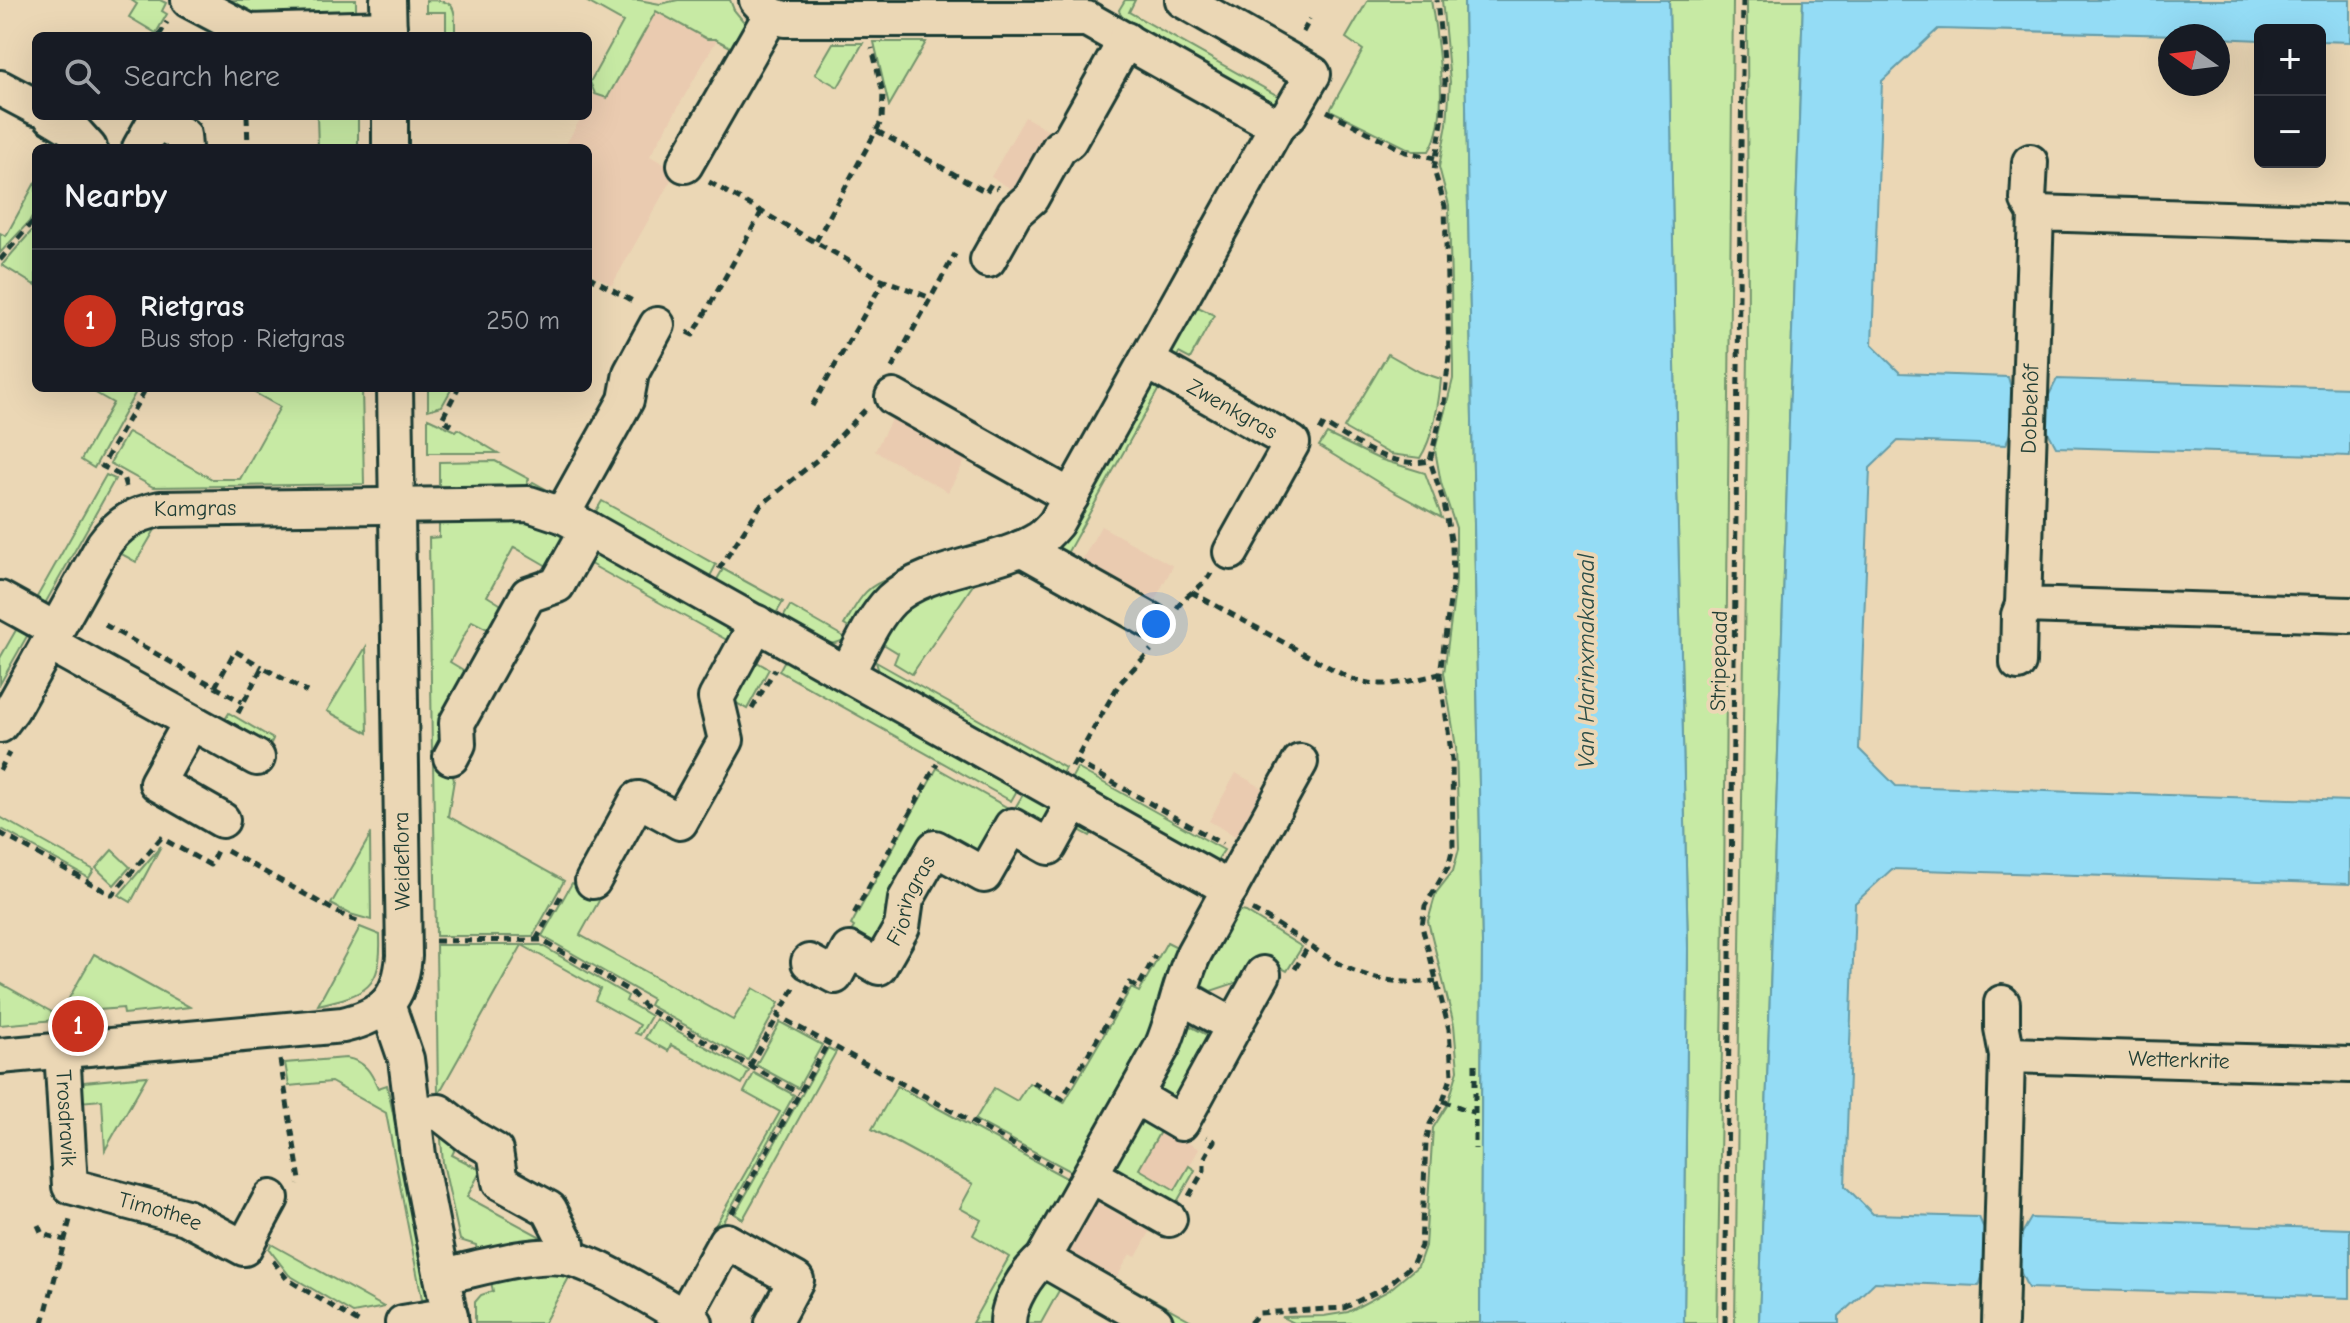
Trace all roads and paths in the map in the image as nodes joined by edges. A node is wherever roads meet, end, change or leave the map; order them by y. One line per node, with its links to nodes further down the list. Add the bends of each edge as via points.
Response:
1 (1183, 0): 11 (street, via 1313,74)
2 (1437, 0): 23 (path, via 1445,81)
3 (1743, 0): 128 (path, Stripepaad)
4 (764, 8): 5 (street, via 798,20); 25 (street)
5 (1092, 9): 8 (street)
6 (202, 17): 7 (street, via 250,32)
7 (389, 21)
8 (1126, 40): 16 (street); 33 (street, via 1069,141 1059,148 1031,198 1015,212)
9 (870, 42): 18 (path, via 885,103)
10 (0, 88): 12 (street)
11 (1300, 97): 16 (street); 23 (path, via 1406,152)
12 (32, 105)
13 (58, 120): 19 (street)
14 (247, 120): 21 (path)
15 (390, 120): 22 (street)
16 (1277, 126): 38 (street)
17 (152, 128): 20 (street, via 183,135)
18 (877, 131): 26 (path); 31 (path)
19 (85, 144)
20 (184, 144)
21 (248, 144)
22 (390, 144)
23 (1435, 158): 48 (path, via 1445,206 1449,356)
24 (2030, 162): 28 (street, Dobbehôf, via 2028,200)
25 (696, 173): 27 (path)
26 (986, 192)
27 (762, 211): 31 (path); 37 (path, via 693,335)
28 (2036, 213): 30 (street); 58 (street, Dobbehôf)
29 (32, 223): 32 (path)
30 (2350, 223)
31 (816, 241): 35 (path)
32 (0, 260)
33 (988, 260): 36 (path, via 967,247 958,250)
34 (592, 278): 37 (path)
35 (884, 280): 36 (path); 43 (path)
36 (931, 298): 42 (path)
37 (663, 322): 52 (street, via 631,373 626,400)
38 (1147, 361): 47 (street, Zwenkgras); 50 (street)
39 (144, 392): 49 (path, via 102,466 123,477)
40 (395, 392): 51 (street, Weideflora)
41 (456, 392): 45 (path)
42 (884, 392): 50 (street); 55 (path, via 817,460 760,506)
43 (812, 406)
44 (434, 413): 45 (path)
45 (445, 413): 46 (path, via 442,419)
46 (452, 425)
47 (1292, 443): 48 (path, via 1304,439 1313,444 1324,424 1387,458); 54 (street, Zwenkgras)
48 (1430, 461): 67 (path, via 1452,545 1453,579)
49 (130, 497)
50 (1071, 497): 53 (street, via 1056,523)
51 (397, 506): 52 (street, via 529,504); 63 (street, Kamgras, via 160,509 136,515 113,531); 92 (street, Weideflora, via 404,956 402,978)
52 (575, 522): 60 (street); 72 (street, via 557,585 528,595 457,723 458,744)
53 (1021, 548): 62 (street); 66 (street, via 903,591 883,610)
54 (1231, 552): 56 (path, via 1218,559 1206,582)
55 (717, 572)
56 (1191, 592): 62 (path); 67 (path, via 1349,678 1388,686)
57 (0, 599): 63 (street)
58 (2023, 605): 59 (street); 64 (street, Dobbehôf)
59 (2350, 615)
60 (757, 623): 66 (street); 80 (street, via 716,698 726,740 680,822 638,799)
61 (105, 625): 68 (path)
62 (1160, 627): 74 (path, via 1119,684)
63 (52, 636): 70 (street); 71 (street, Kamgras)
64 (2018, 663)
65 (262, 667): 68 (path, via 235,651)
66 (847, 673): 77 (street)
67 (1440, 674): 89 (path, via 1450,738 1453,847 1423,916)
68 (215, 687): 69 (path)
69 (242, 702)
70 (191, 722): 73 (street); 78 (street, via 157,783)
71 (0, 725)
72 (451, 757)
73 (257, 758)
74 (1075, 761): 77 (path); 79 (path)
75 (1300, 762): 79 (street)
76 (937, 764): 82 (path)
77 (1066, 797): 81 (street); 87 (street, Fioringras, via 1049,847 1012,826 984,875 935,848 906,899 902,927 879,967 849,950 835,976)
78 (221, 833): 83 (path)
79 (1247, 858): 81 (street)
80 (593, 881): 84 (path, via 575,871)
81 (1228, 892): 89 (path, via 1339,966 1388,981); 90 (street, via 1192,957)
82 (854, 914)
83 (358, 921)
84 (536, 940): 85 (path); 101 (path)
85 (431, 941)
86 (1159, 950): 102 (path, via 1138,988 1130,983 1062,1099)
87 (809, 962): 93 (path)
88 (1263, 974): 94 (street)
89 (1436, 981): 105 (path, via 1453,1063)
90 (1180, 996): 94 (street); 104 (street, via 1162,1047)
91 (2002, 1003): 97 (street)
92 (387, 1004): 96 (street, via 366,1020 343,1025); 107 (street, via 406,1059)
93 (778, 1016): 95 (path); 101 (path)
94 (1234, 1026): 108 (street)
95 (828, 1043): 103 (path); 110 (path)
96 (62, 1050): 98 (street); 112 (street, Trosdravik)
97 (2007, 1055): 100 (street, Wetterkrite); 129 (street)
98 (0, 1056)
99 (1475, 1064): 106 (path)
100 (2350, 1065)
101 (750, 1066): 103 (path)
102 (1033, 1082)
103 (799, 1093): 116 (path, via 727,1221)
104 (1135, 1096): 108 (street); 110 (street)
105 (1443, 1101): 106 (path); 127 (path, via 1426,1143 1421,1246 1412,1265 1384,1288 1344,1308 1259,1313)
106 (1475, 1113): 109 (path)
107 (413, 1114): 117 (street, via 439,1112 495,1151 500,1182 549,1209 567,1244); 119 (street)
108 (1181, 1123): 113 (path, via 1214,1141 1175,1222)
109 (1475, 1149)
110 (1088, 1179): 113 (street); 118 (street)
111 (271, 1198): 112 (street, Timothee, via 244,1248 186,1217)
112 (71, 1201): 115 (path)
113 (1169, 1219)
114 (38, 1225): 115 (path, via 42,1234)
115 (65, 1240): 122 (path)
116 (726, 1241): 121 (street); 124 (street, via 796,1280)
117 (565, 1257): 119 (street); 121 (street, via 592,1266)
118 (1043, 1259): 125 (street, via 1008,1313); 126 (street)
119 (442, 1276): 120 (street)
120 (450, 1319): 123 (street)
121 (689, 1320)
122 (43, 1323)
123 (403, 1323)
124 (773, 1323)
125 (1008, 1323)
126 (1155, 1323)
127 (1250, 1323)
128 (1725, 1323)
129 (2000, 1323)

